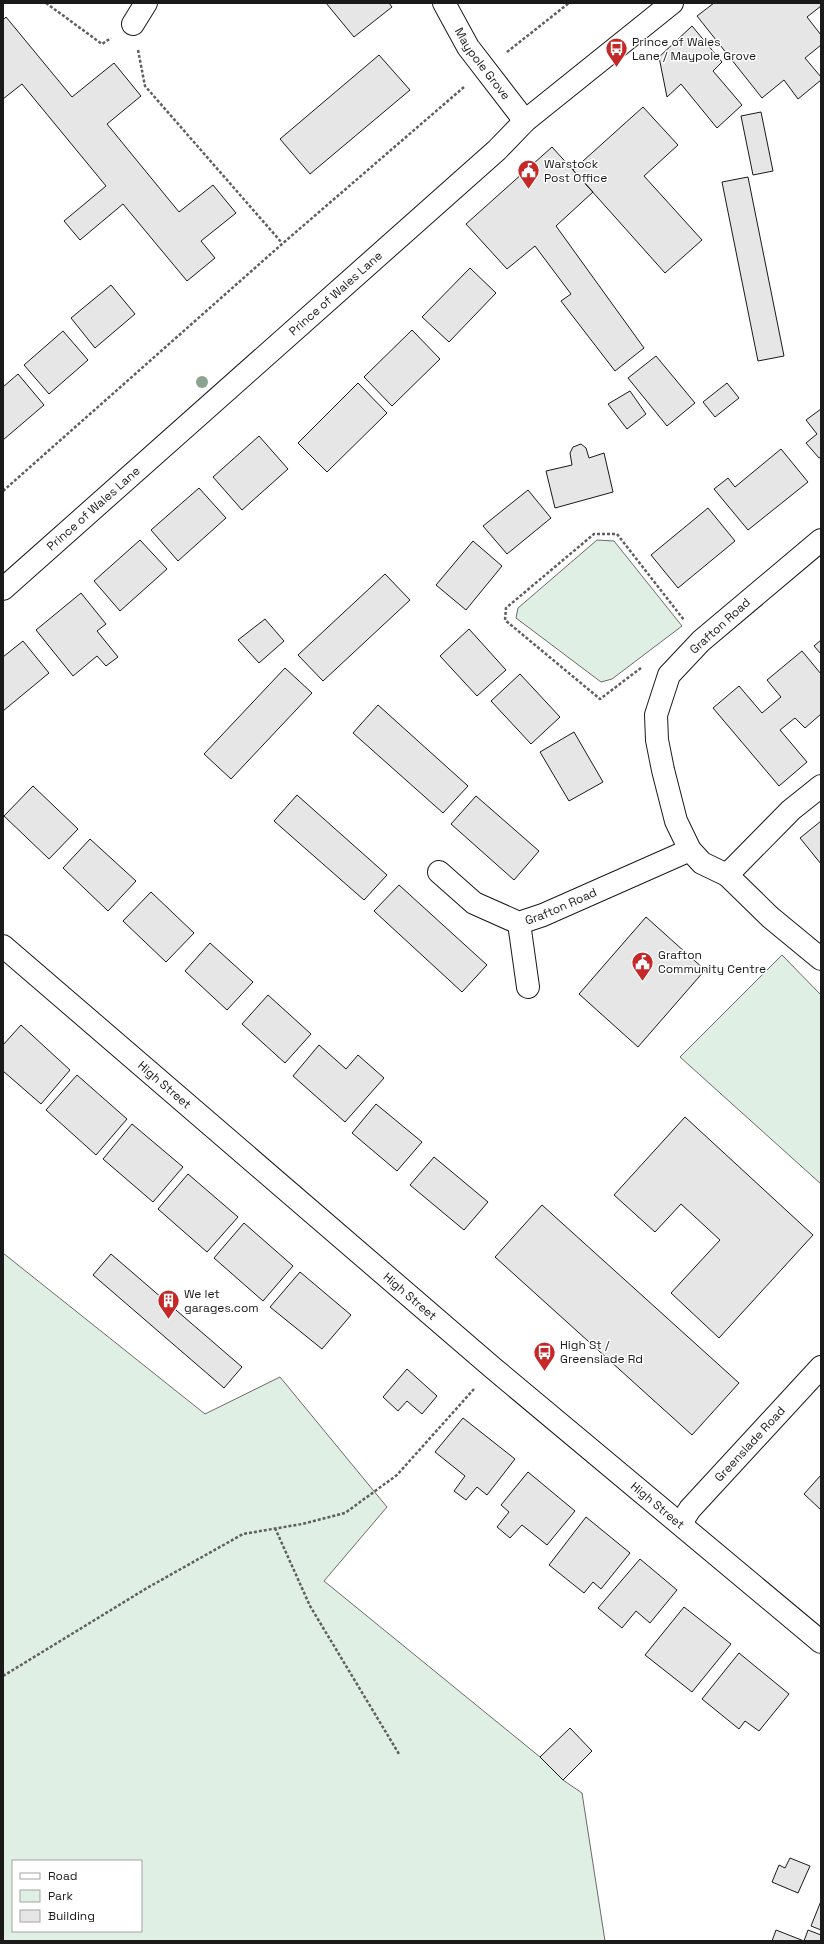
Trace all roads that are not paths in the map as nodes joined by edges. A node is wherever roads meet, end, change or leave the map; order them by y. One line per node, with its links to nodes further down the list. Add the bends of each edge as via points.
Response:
1 (146, 3): 4 (street)
2 (444, 3): 5 (street, Maypole Grove, via 468,47)
3 (672, 3): 5 (street, Prince of Wales Lane)
4 (133, 24)
5 (525, 121): 7 (street, Prince of Wales Lane, via 497,150)
6 (821, 540): 9 (street, Grafton Road, via 701,641 669,676 656,715 657,740 676,821)
7 (3, 589)
8 (821, 786): 11 (street, via 791,810)
9 (690, 850): 11 (street, Grafton Road, via 702,864); 12 (street, Grafton Road, via 543,915)
10 (439, 872): 12 (street, Grafton Road, via 474,903)
11 (727, 875): 14 (street, Grafton Road, via 770,917)
12 (519, 923): 15 (street, Grafton Road)
13 (3, 946): 17 (street, High Street, via 493,1368)
14 (821, 960)
15 (528, 987)
16 (821, 1367): 17 (street, Greenslade Road, via 690,1509)
17 (681, 1523): 18 (street, High Street)
18 (821, 1642)

